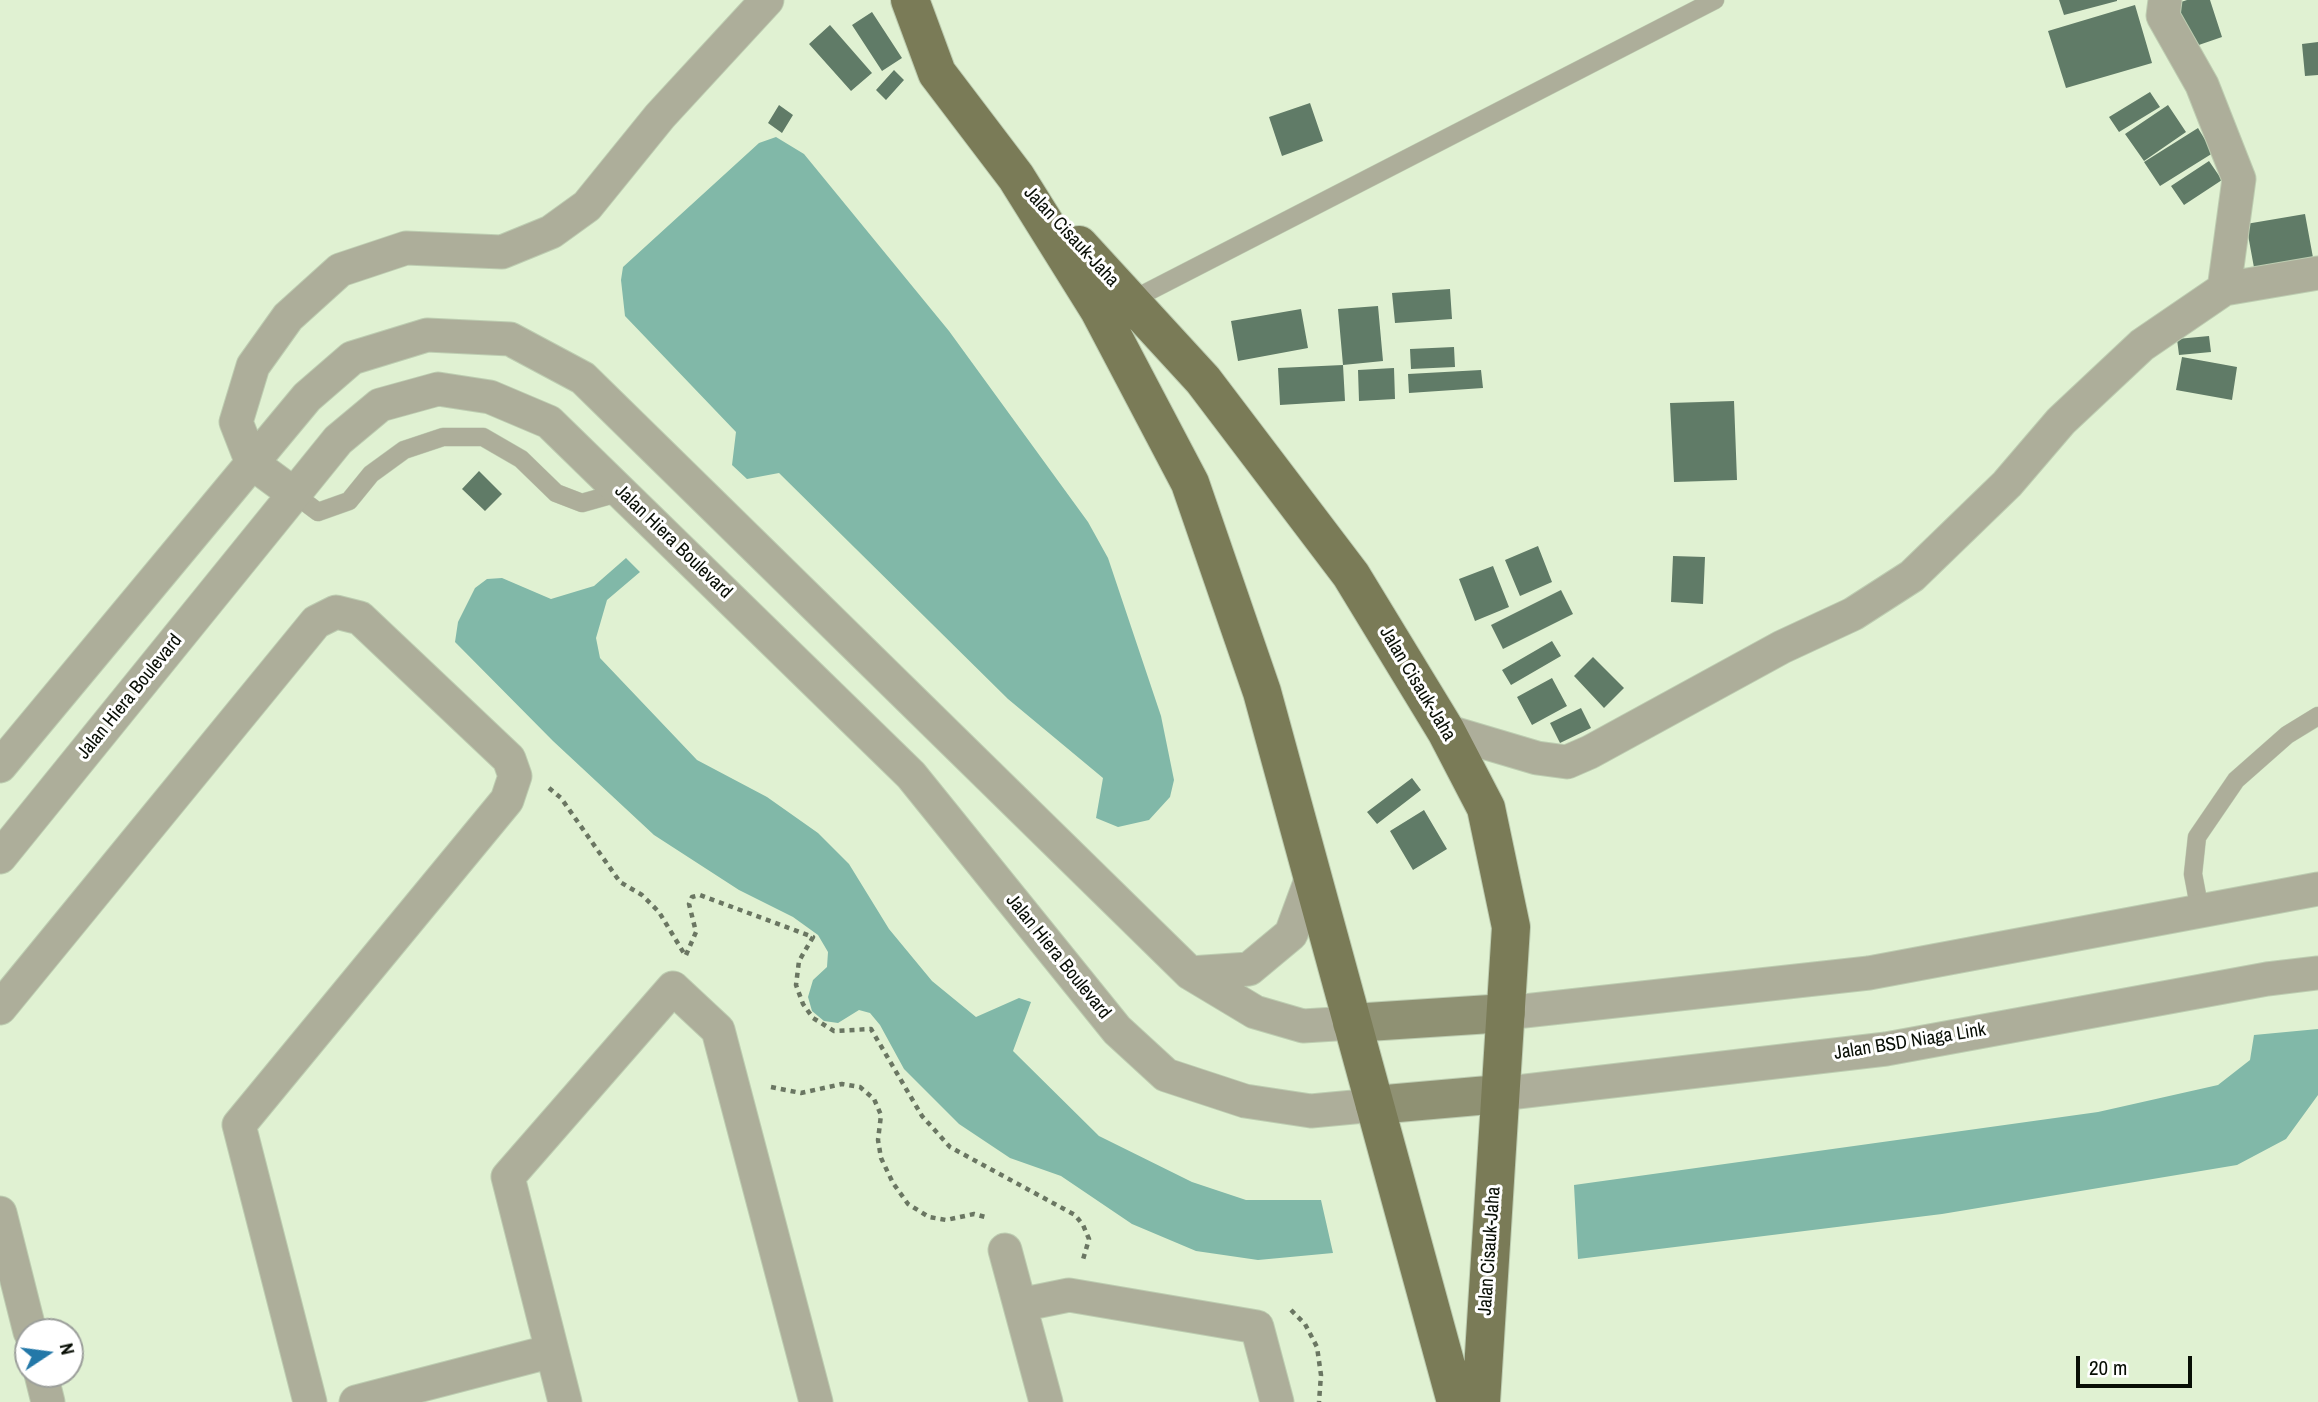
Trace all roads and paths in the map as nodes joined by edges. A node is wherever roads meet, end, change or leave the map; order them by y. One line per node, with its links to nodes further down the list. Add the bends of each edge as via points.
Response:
1 (767, 0): 9 (street, via 660,116 587,206 551,232 502,252 406,248 340,270 305,301 253,366 236,422)
2 (910, 0): 5 (main road, via 937,73)
3 (1715, 0): 8 (lane)
4 (2165, 0): 7 (street, via 2163,16 2202,86 2239,179)
5 (1016, 177): 8 (main road, Jalan Cisauk-Jaha); 17 (main road, Jalan Cisauk-Jaha, via 1099,310 1190,482 1262,692)
6 (2318, 273): 7 (street)
7 (2224, 289): 13 (street, via 2142,345 2061,421 2007,484 1912,576 1853,614 1567,762 1537,758)
8 (1130, 301): 13 (main road, Jalan Cisauk-Jaha, via 1203,380 1351,575)
9 (252, 463): 11 (street); 14 (street); 21 (street, via 307,397 352,358 427,335 510,340 583,378)
10 (621, 492): 11 (lane, via 582,503 556,494 521,459 483,437 443,437 404,450 371,474 349,501 318,512); 11 (street, Jalan Hiera Boulevard, via 549,422 490,397 438,389 380,405 338,440); 29 (street, Jalan Hiera Boulevard, via 911,775 1117,1030 1166,1074 1245,1101 1311,1111)
11 (293, 494): 16 (street, Jalan Hiera Boulevard)
12 (2318, 716): 19 (lane, via 2287,735 2236,780 2197,836 2193,874)
13 (1446, 731): 25 (main road, Jalan Cisauk-Jaha, via 1486,808 1511,926)
14 (0, 766)
15 (515, 776): 20 (path, via 533,772 561,798 620,882 659,912); 24 (street, via 509,759 360,618 336,612 316,622); 36 (street, via 506,800 239,1125)
16 (0, 857)
17 (1312, 877): 21 (street, via 1291,934 1249,969); 26 (main road, Jalan Cisauk-Jaha)
18 (2318, 889): 19 (street)
19 (2200, 911): 25 (street, via 1869,973)
20 (686, 956): 23 (path); 32 (path, via 696,932 689,904 692,897 700,895 813,937 799,961 796,985 813,1018 834,1031 871,1029 922,1116 950,1147 1075,1215 1083,1225 1089,1239 1087,1252)
21 (1190, 973): 26 (street, via 1255,1012 1303,1026)
22 (2318, 974): 28 (street, Jalan BSD Niaga Link, via 2266,979 1886,1049)
23 (673, 989): 27 (street, via 718,1030); 35 (street, via 508,1177)
24 (0, 1008)
25 (1506, 1013): 26 (main road); 28 (main road, Jalan Cisauk-Jaha)
26 (1352, 1023): 29 (main road, Jalan Cisauk-Jaha)
27 (729, 1073): 31 (path, via 801,1093 842,1084 860,1087 874,1099 880,1115 881,1158 908,1204 929,1217 946,1220 974,1214 1006,1226); 39 (street)
28 (1500, 1094): 29 (main road); 43 (main road, Jalan Cisauk-Jaha)
29 (1375, 1105): 42 (main road, Jalan Cisauk-Jaha)
30 (0, 1213): 34 (street)
31 (1005, 1250): 33 (street)
32 (1069, 1295): 33 (street); 41 (street, via 1257,1327)
33 (1020, 1305): 40 (street)
34 (26, 1318)
35 (552, 1351): 37 (street); 38 (street)
36 (310, 1402)
37 (356, 1402)
38 (565, 1402)
39 (816, 1402)
40 (1046, 1402)
41 (1277, 1402)
42 (1455, 1402)
43 (1481, 1402)

